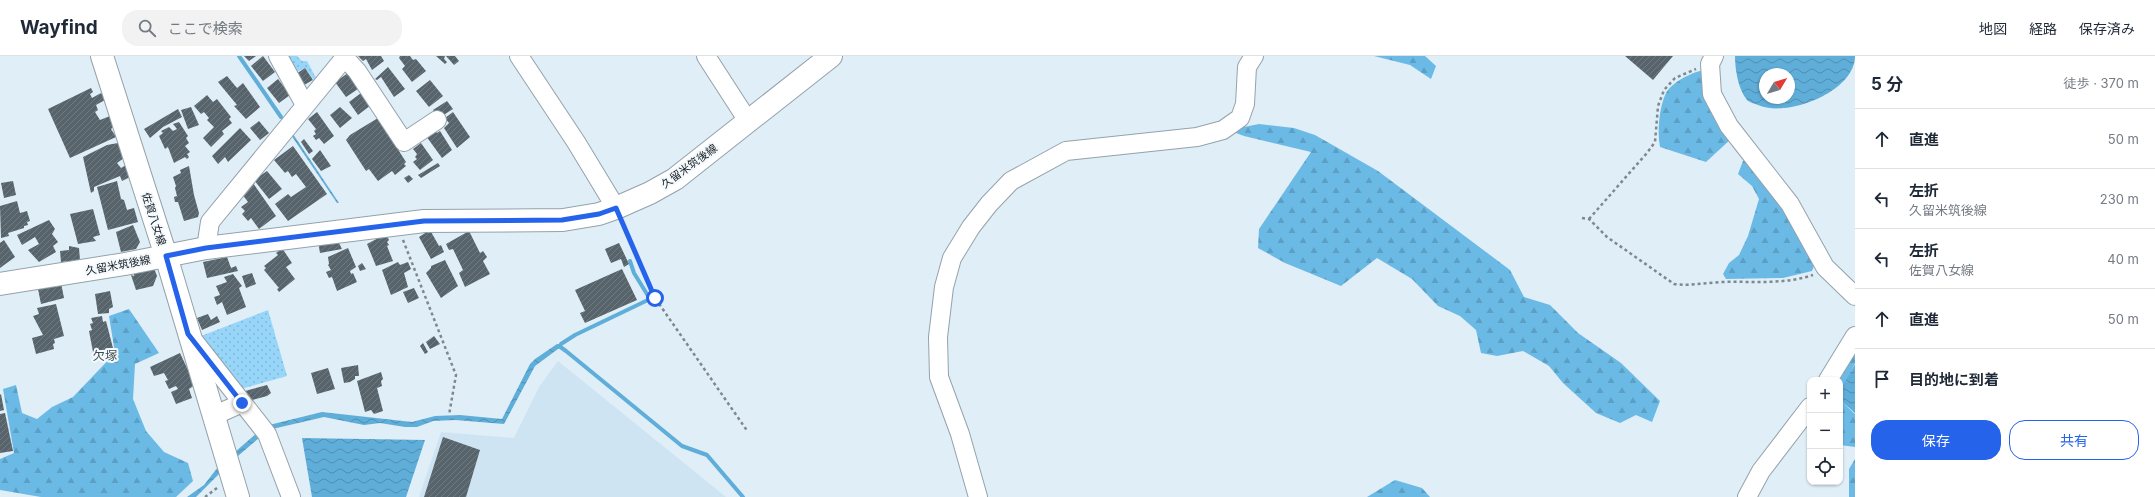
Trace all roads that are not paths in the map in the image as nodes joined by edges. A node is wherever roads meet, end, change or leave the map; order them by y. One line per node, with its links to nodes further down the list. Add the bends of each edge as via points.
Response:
1 (102, 56): 14 (main road, 佐賀八女線)
2 (278, 56): 9 (street)
3 (519, 56): 12 (street)
4 (706, 56): 11 (street)
5 (830, 56): 11 (main road, 久留米筑後線)
6 (1254, 56): 25 (street, via 1247,67 1245,104 1240,118 1223,130 1197,137 1066,151 1010,181 971,227 952,258 944,287 938,337 939,377 960,434)
7 (345, 57): 9 (street); 10 (street, via 358,71 404,142)
8 (1712, 60): 16 (street, via 1712,94 1729,126 1790,204 1829,270)
9 (306, 105): 13 (street, via 210,222)
10 (437, 120)
11 (748, 121): 12 (main road, 久留米筑後線, via 675,179)
12 (616, 208): 13 (main road, 久留米筑後線, via 599,214 562,220 448,220 397,224)
13 (206, 248): 14 (main road, 久留米筑後線)
14 (166, 256): 15 (main road, 久留米筑後線); 17 (main road, 佐賀八女線)
15 (0, 284)
16 (1855, 296)
17 (188, 334): 20 (street); 22 (main road, 佐賀八女線)
18 (1855, 336): 19 (street)
19 (1830, 377)
20 (242, 403): 22 (street); 24 (street, via 266,434)
21 (1807, 411): 26 (street, via 1761,471)
22 (213, 416): 23 (main road, 佐賀八女線)
23 (238, 497)
24 (291, 497)
25 (978, 497)
26 (1747, 497)

